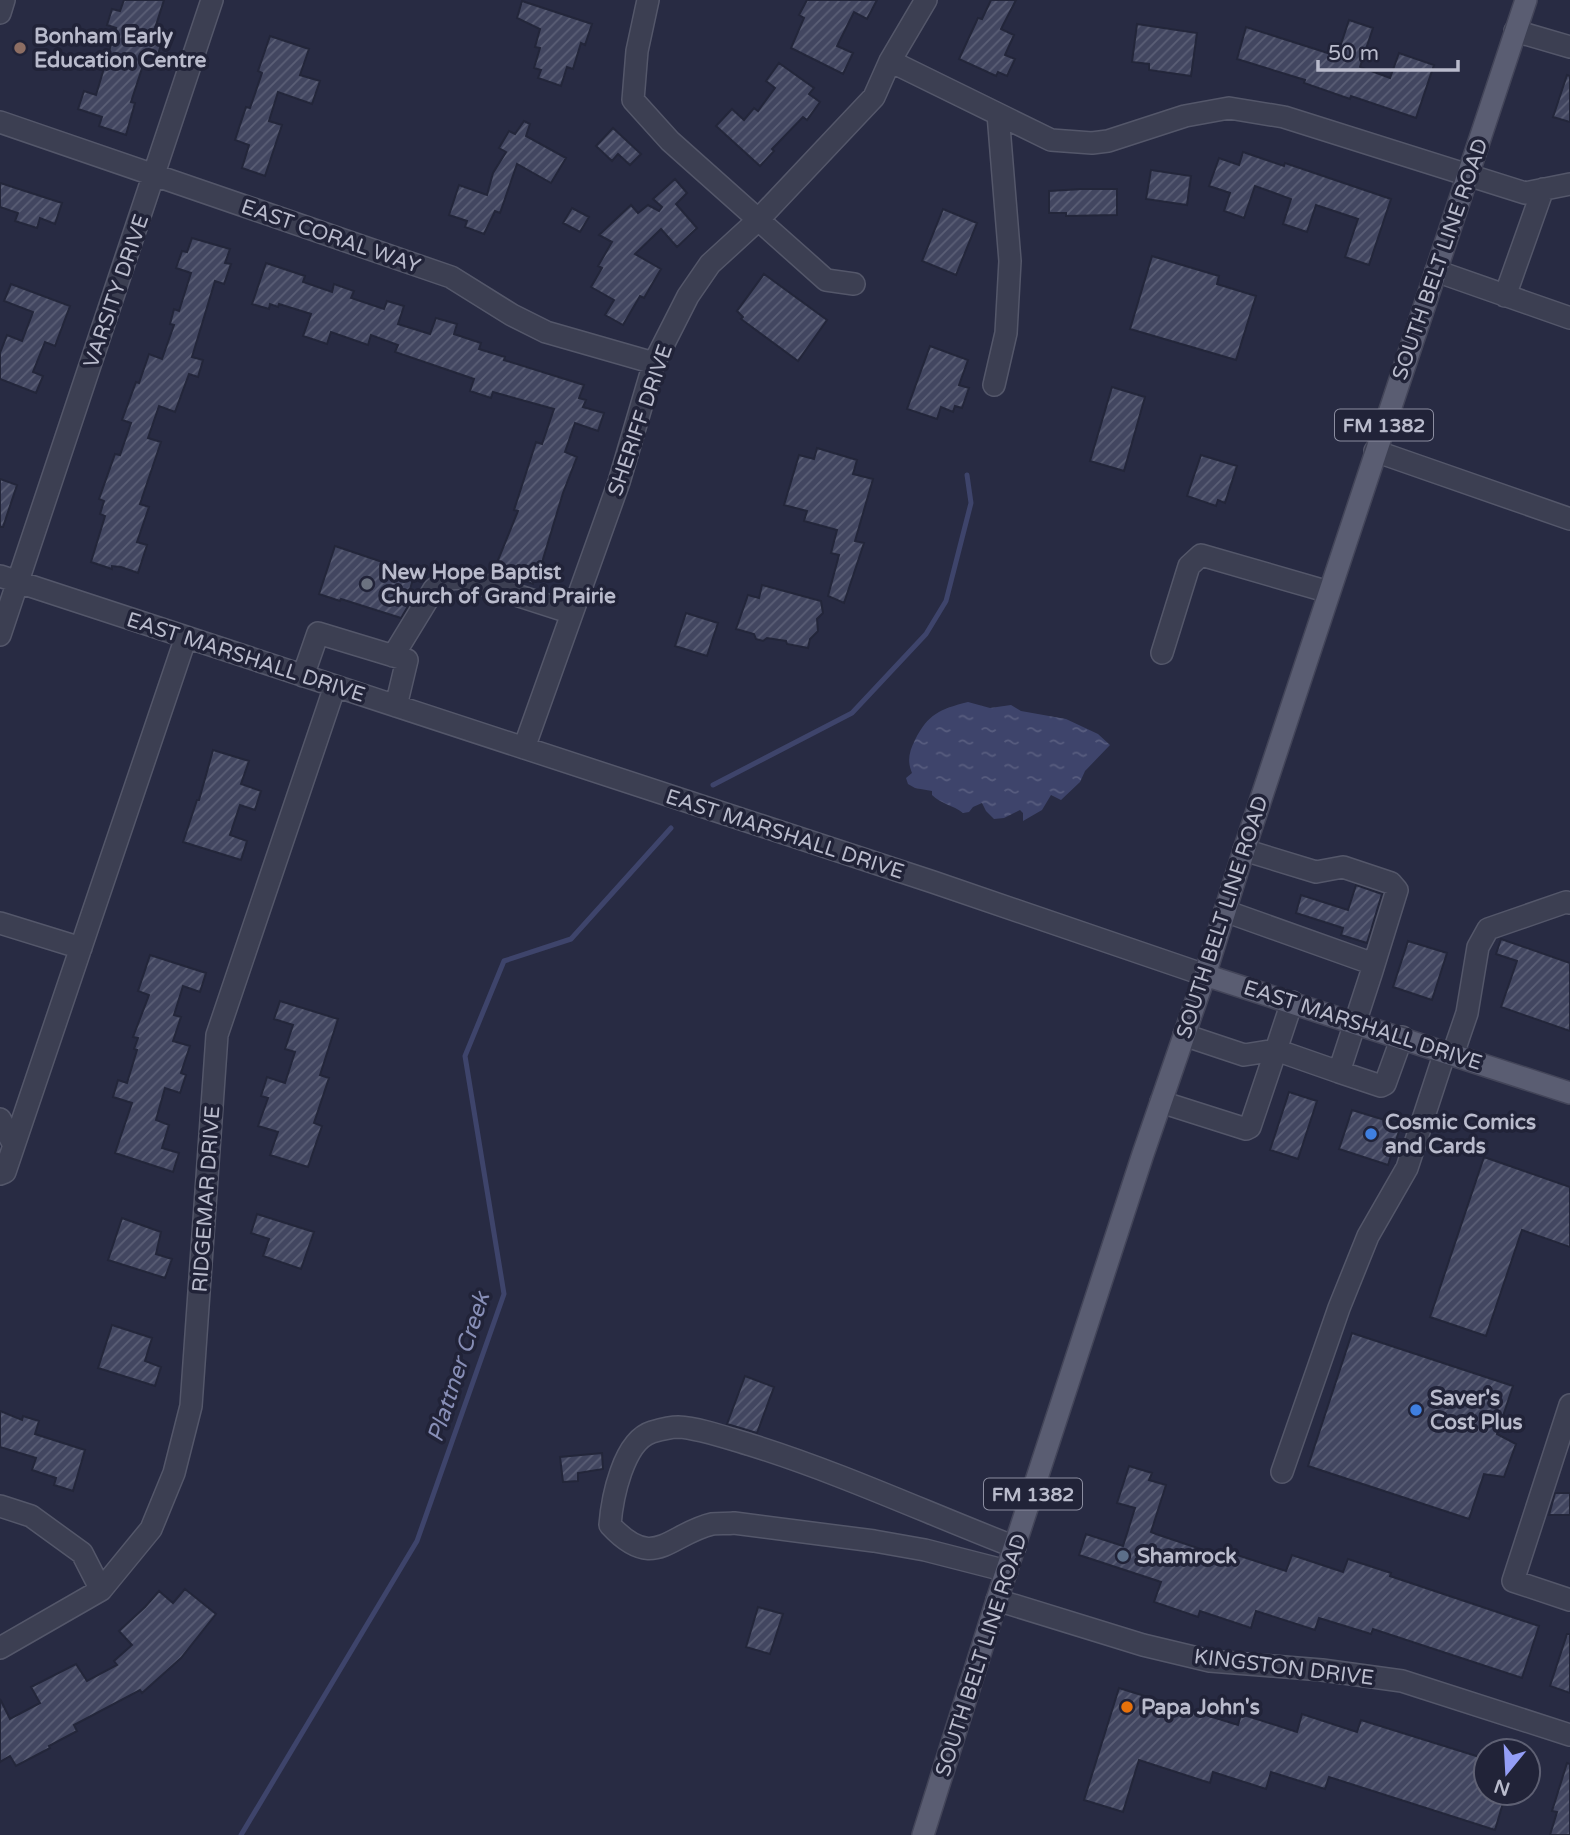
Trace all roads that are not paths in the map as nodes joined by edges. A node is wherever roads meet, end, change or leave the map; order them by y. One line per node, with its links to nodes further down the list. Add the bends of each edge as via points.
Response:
1 (4, 0): 6 (street)
2 (212, 0): 13 (street, VARSITY DRIVE)
3 (648, 0): 16 (street, via 633,100 670,141)
4 (926, 0): 9 (street, SHERIFF DRIVE)
5 (1526, 0): 7 (main road, SOUTH BELT LINE ROAD / FM 1382)
6 (0, 13)
7 (1515, 30): 8 (street); 12 (main road, SOUTH BELT LINE ROAD / FM 1382)
8 (1570, 47)
9 (890, 61): 10 (street); 16 (street, SHERIFF DRIVE, via 874,97)
10 (998, 114): 12 (street, via 1051,140 1092,143 1229,108 1284,117); 22 (street, via 1010,261 1006,333)
11 (0, 122): 13 (street, EAST CORAL WAY)
12 (1468, 175): 15 (street, via 1525,193); 17 (main road, SOUTH BELT LINE ROAD / FM 1382)
13 (155, 176): 21 (street, EAST CORAL WAY, via 451,276 546,332); 25 (street, VARSITY DRIVE)
14 (1570, 184): 15 (street)
15 (1543, 189): 19 (street)
16 (757, 221): 18 (street, via 826,280); 21 (street, SHERIFF DRIVE, via 710,264)
17 (1436, 271): 19 (street); 23 (main road, SOUTH BELT LINE ROAD / FM 1382)
18 (855, 284)
19 (1505, 296): 20 (street)
20 (1570, 318)
21 (654, 363): 27 (street, SHERIFF DRIVE, via 620,482)
22 (994, 385)
23 (1375, 451): 24 (street); 26 (main road, SOUTH BELT LINE ROAD / FM 1382)
24 (1570, 519)
25 (9, 579): 28 (street, VARSITY DRIVE); 29 (street, EAST MARSHALL DRIVE)
26 (1329, 592): 30 (street, via 1201,555 1189,566); 36 (main road, SOUTH BELT LINE ROAD / FM 1382)
27 (572, 613): 31 (street, via 463,578 448,579 434,589); 35 (street, SHERIFF DRIVE)
28 (0, 635)
29 (186, 637): 32 (street, EAST MARSHALL DRIVE); 40 (street)
30 (1162, 653)
31 (393, 656): 32 (street, via 318,633); 34 (street, via 407,660)
32 (303, 676): 33 (street, EAST MARSHALL DRIVE)
33 (335, 686): 34 (street, EAST MARSHALL DRIVE); 60 (street, RIDGEMAR DRIVE, via 217,1035 191,1406 174,1473 151,1528)
34 (396, 706): 35 (street, EAST MARSHALL DRIVE)
35 (524, 748): 42 (street, EAST MARSHALL DRIVE)
36 (1244, 850): 38 (main road, SOUTH BELT LINE ROAD / FM 1382); 41 (street, via 1316,872 1343,867 1391,883 1397,890)
37 (1570, 903): 48 (street, via 1488,929 1478,947 1467,1013)
38 (1225, 911): 41 (street, via 1368,962); 42 (main road, SOUTH BELT LINE ROAD / FM 1382)
39 (0, 923): 40 (street)
40 (81, 948): 53 (street)
41 (1372, 971): 44 (street)
42 (1205, 975): 43 (main road, EAST MARSHALL DRIVE); 45 (main road, SOUTH BELT LINE ROAD / FM 1382)
43 (1292, 1002): 44 (main road, EAST MARSHALL DRIVE); 47 (street)
44 (1356, 1023): 46 (main road, EAST MARSHALL DRIVE); 49 (street)
45 (1184, 1035): 47 (street, via 1244,1055); 51 (main road, SOUTH BELT LINE ROAD / FM 1382)
46 (1402, 1037): 48 (main road, EAST MARSHALL DRIVE); 49 (street, via 1385,1084)
47 (1276, 1050): 49 (street); 51 (street, via 1250,1127)
48 (1449, 1053): 50 (main road, EAST MARSHALL DRIVE); 56 (street, via 1407,1168 1368,1236 1339,1308)
49 (1339, 1072)
50 (1570, 1093)
51 (1161, 1102): 58 (main road, SOUTH BELT LINE ROAD / FM 1382)
52 (0, 1119): 53 (street)
53 (14, 1145): 54 (street, via 5,1172)
54 (0, 1174)
55 (1570, 1405): 62 (street, via 1513,1581)
56 (1282, 1472)
57 (0, 1506): 60 (street, via 31,1517 82,1553)
58 (1015, 1547): 59 (main road, SOUTH BELT LINE ROAD / FM 1382); 59 (street, via 783,1455 678,1427 649,1433 631,1450 611,1506 610,1525 621,1537 653,1549 713,1524 734,1524 925,1549)
59 (1007, 1571): 61 (main road, SOUTH BELT LINE ROAD / FM 1382)
60 (101, 1590): 63 (street, RIDGEMAR DRIVE)
61 (998, 1600): 64 (street, KINGSTON DRIVE, via 1210,1661 1402,1681); 65 (main road, SOUTH BELT LINE ROAD / FM 1382)
62 (1570, 1600)
63 (0, 1648)
64 (1570, 1735)
65 (923, 1835)

